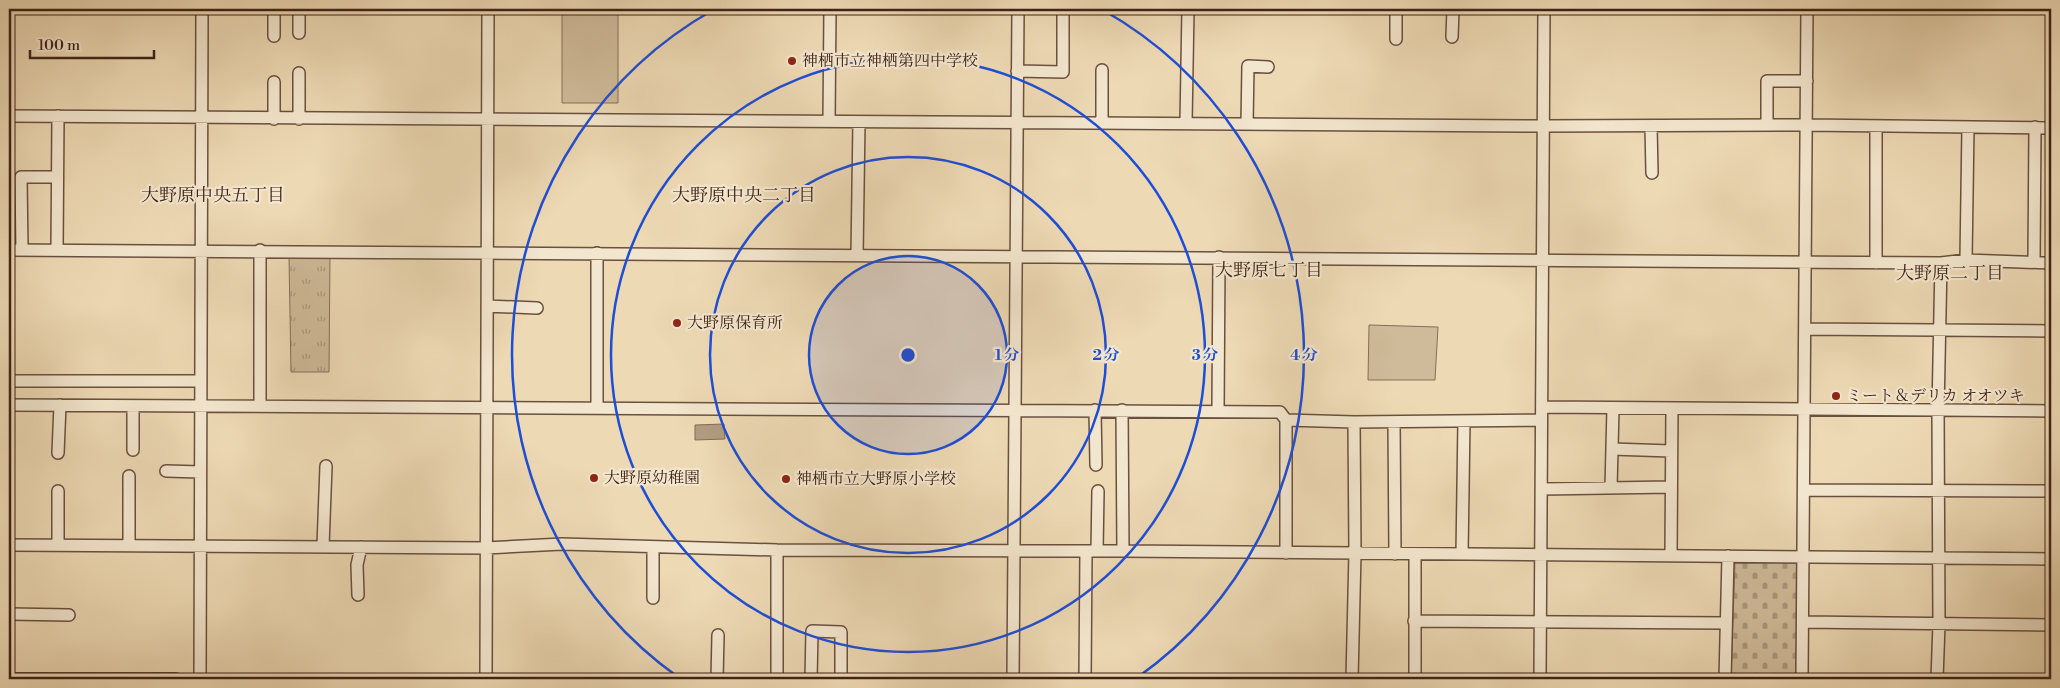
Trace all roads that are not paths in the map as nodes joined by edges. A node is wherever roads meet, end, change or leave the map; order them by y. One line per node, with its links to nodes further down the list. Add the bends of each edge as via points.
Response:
1 (202, 9): 25 (street)
2 (274, 9): 14 (street)
3 (299, 9): 13 (street)
4 (488, 9): 28 (street)
5 (830, 9): 29 (street)
6 (1018, 9): 19 (street)
7 (1063, 9): 19 (street, via 1064,72)
8 (1188, 9): 33 (street)
9 (1396, 9): 16 (street)
10 (1453, 9): 15 (street)
11 (1544, 9): 37 (street)
12 (1808, 9): 21 (street)
13 (299, 33)
14 (274, 36)
15 (1452, 37)
16 (1396, 39)
17 (1268, 67): 34 (street, via 1248,66)
18 (1102, 70): 32 (street)
19 (1017, 72): 31 (street)
20 (299, 74): 27 (street)
21 (1807, 81): 35 (street, via 1767,81); 36 (street)
22 (274, 82): 26 (street)
23 (9, 116): 24 (street)
24 (58, 116): 25 (street); 44 (street)
25 (201, 118): 26 (street); 49 (street)
26 (274, 119): 27 (street)
27 (299, 119): 28 (street)
28 (488, 119): 29 (street); 50 (street)
29 (829, 122): 30 (street)
30 (859, 122): 31 (street); 52 (street)
31 (1016, 123): 32 (street); 53 (street)
32 (1102, 123): 33 (street)
33 (1186, 123): 34 (street)
34 (1247, 124): 37 (street)
35 (1767, 125): 36 (street); 38 (street)
36 (1807, 125): 39 (street); 57 (street)
37 (1543, 126): 38 (street); 55 (street)
38 (1651, 126): 43 (street)
39 (1876, 126): 40 (street); 59 (street)
40 (1968, 127): 41 (street); 56 (street)
41 (2035, 128): 42 (street); 58 (street)
42 (2051, 128)
43 (1652, 173)
44 (57, 177): 46 (street, via 21,177); 47 (street)
45 (9, 250): 46 (street)
46 (22, 250): 47 (street)
47 (57, 250): 49 (street)
48 (260, 250): 49 (street); 50 (street); 70 (street)
49 (202, 251): 68 (street)
50 (487, 253): 51 (street); 62 (street)
51 (597, 254): 52 (street); 75 (street)
52 (857, 255): 53 (street)
53 (1016, 256): 54 (street); 80 (street)
54 (1220, 258): 55 (street); 84 (street)
55 (1542, 259): 57 (street); 76 (street)
56 (1966, 260): 58 (street); 60 (street)
57 (1805, 262): 59 (street); 64 (street)
58 (2034, 262): 61 (street)
59 (1876, 263): 60 (street)
60 (1941, 263): 65 (street)
61 (2051, 263)
62 (487, 306): 63 (street); 74 (street)
63 (537, 308)
64 (1805, 329): 65 (street); 79 (street)
65 (1940, 330): 66 (street); 83 (street)
66 (2051, 331)
67 (9, 381): 68 (street)
68 (200, 381): 73 (street)
69 (9, 405): 71 (street)
70 (260, 405): 73 (street); 74 (street)
71 (60, 406): 72 (street); 94 (street)
72 (133, 406): 73 (street); 92 (street)
73 (200, 406): 98 (street)
74 (486, 406): 75 (street); 115 (street)
75 (597, 407): 80 (street)
76 (1542, 407): 77 (street); 87 (street)
77 (1612, 408): 78 (street); 91 (street)
78 (1672, 408): 79 (street); 93 (street)
79 (1805, 409): 83 (street); 103 (street)
80 (1015, 410): 81 (street); 119 (street)
81 (1095, 410): 82 (street); 95 (street)
82 (1122, 410): 84 (street); 118 (street)
83 (1938, 410): 85 (street); 106 (street)
84 (1218, 411): 86 (street, via 1280,412)
85 (2051, 411)
86 (1286, 420): 88 (street); 120 (street)
87 (1541, 420): 90 (street); 102 (street)
88 (1354, 422): 89 (street); 121 (street)
89 (1394, 422): 90 (street); 122 (street)
90 (1464, 422): 124 (street)
91 (1612, 449): 93 (street); 101 (street)
92 (133, 450)
93 (1671, 451): 100 (street)
94 (58, 453)
95 (1096, 465)
96 (326, 466): 112 (street)
97 (166, 471): 98 (street)
98 (200, 472): 111 (street)
99 (129, 476): 110 (street)
100 (1671, 487): 101 (street); 126 (street)
101 (1610, 488): 102 (street)
102 (1542, 489): 125 (street)
103 (1804, 490): 106 (street); 128 (street)
104 (58, 491): 109 (street)
105 (1098, 491): 117 (street)
106 (1938, 491): 107 (street); 129 (street)
107 (2051, 491)
108 (9, 545): 109 (street)
109 (58, 545): 110 (street)
110 (129, 546): 111 (street)
111 (200, 546): 112 (street); 144 (street)
112 (323, 546): 113 (street)
113 (361, 547): 115 (street); 131 (street, via 357,565)
114 (654, 547): 115 (street, via 562,544); 116 (street); 132 (street)
115 (486, 548): 145 (street)
116 (777, 550): 119 (street); 147 (street)
117 (1092, 551): 118 (street); 119 (street); 151 (street)
118 (1123, 551): 120 (street)
119 (1013, 552): 150 (street)
120 (1286, 552): 121 (street)
121 (1355, 554): 122 (street); 152 (street)
122 (1394, 554): 123 (street)
123 (1415, 554): 124 (street); 135 (street)
124 (1462, 554): 125 (street)
125 (1541, 554): 126 (street); 136 (street)
126 (1671, 555): 127 (street)
127 (1728, 556): 128 (street); 138 (street)
128 (1803, 557): 129 (street); 137 (street)
129 (1938, 557): 130 (street); 139 (street)
130 (2051, 559)
131 (358, 595)
132 (653, 598)
133 (9, 614): 134 (street)
134 (69, 615)
135 (1414, 621): 136 (street); 153 (street)
136 (1541, 621): 138 (street); 154 (street)
137 (1802, 622): 139 (street); 156 (street)
138 (1726, 623): 155 (street)
139 (1939, 624): 140 (street); 157 (street)
140 (2051, 625)
141 (718, 635): 146 (street)
142 (9, 679): 143 (street)
143 (176, 679)
144 (200, 679)
145 (486, 679)
146 (717, 679)
147 (777, 679)
148 (810, 679): 149 (street, via 812,631 840,632)
149 (841, 679)
150 (1013, 679)
151 (1085, 679)
152 (1352, 679)
153 (1415, 679)
154 (1540, 679)
155 (1725, 679)
156 (1802, 679)
157 (1937, 679)

